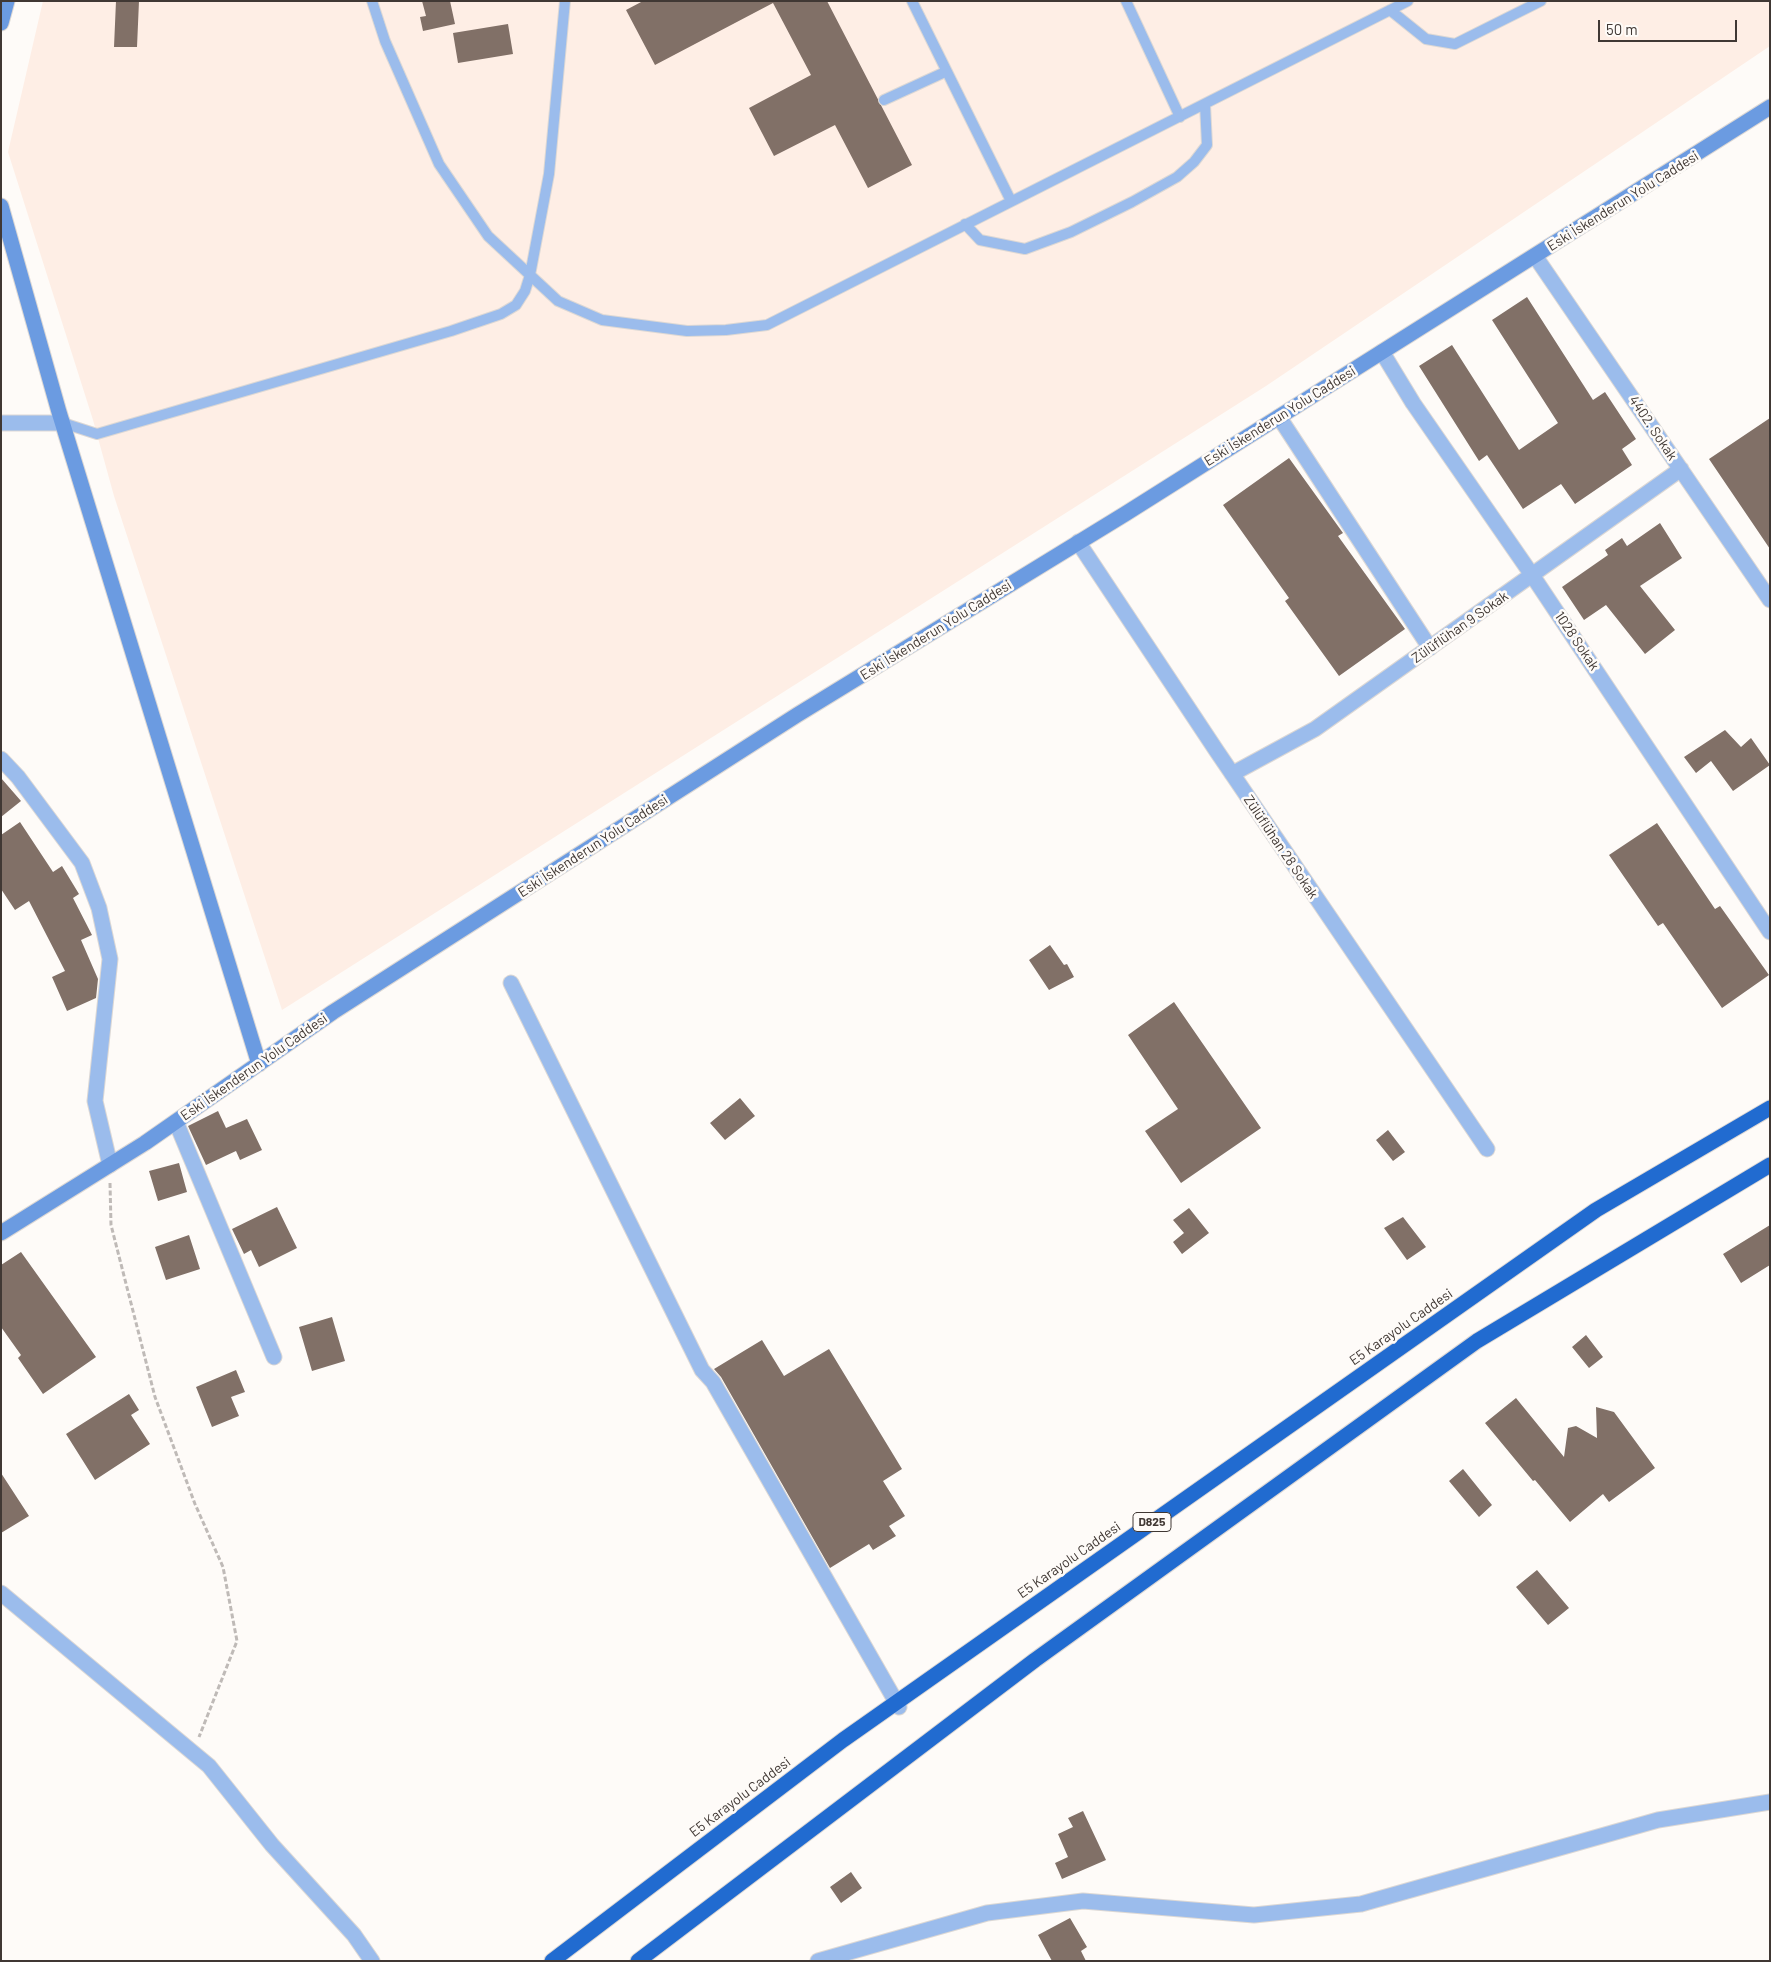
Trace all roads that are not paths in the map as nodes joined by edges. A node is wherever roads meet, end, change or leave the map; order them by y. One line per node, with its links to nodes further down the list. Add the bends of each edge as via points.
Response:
1 (7, 1): 9 (street)
2 (372, 1): 19 (lane, via 385,41 439,164 488,236)
3 (565, 1): 19 (lane, via 549,174)
4 (912, 1): 10 (lane)
5 (1126, 1): 14 (lane)
6 (1408, 1): 8 (lane)
7 (1541, 1): 8 (lane, via 1455,44 1426,39)
8 (1390, 10): 12 (lane)
9 (1, 23)
10 (945, 72): 11 (lane); 15 (lane)
11 (884, 100)
12 (1205, 104): 14 (lane); 17 (lane, via 1207,146 1177,177 1132,202 1071,232 1025,249 980,240)
13 (1770, 107): 18 (street, Eski İskenderun Yolu Caddesi)
14 (1180, 117): 15 (lane)
15 (1011, 201): 17 (lane)
16 (1, 206): 23 (street)
17 (965, 224): 19 (lane, via 767,325 726,330 687,331 602,320 558,301)
18 (1535, 256): 20 (street, Eski İskenderun Yolu Caddesi); 24 (street, 4402. Sokak)
19 (530, 275): 23 (lane, via 516,305 501,314 451,332 97,434)
20 (1382, 352): 21 (street, Eski İskenderun Yolu Caddesi); 26 (street, 1028 Sokak, via 1413,403)
21 (1279, 417): 25 (street, Eski İskenderun Yolu Caddesi); 28 (street)
22 (1, 423): 23 (street)
23 (63, 423): 33 (street)
24 (1681, 469): 26 (street, Zülüflühan 9 Sokak); 27 (street, 4402. Sokak)
25 (1078, 542): 30 (street, Zülüflühan 28 Sokak); 33 (street, Eski İskenderun Yolu Caddesi, via 797,715 333,1012)
26 (1532, 575): 28 (street, Zülüflühan 9 Sokak); 31 (street, 1028 Sokak)
27 (1770, 600)
28 (1430, 648): 30 (street, Zülüflühan 9 Sokak, via 1315,729)
29 (1, 759): 37 (street, via 82,863 100,908 110,959 95,1101)
30 (1232, 774): 36 (street, Zülüflühan 28 Sokak)
31 (1770, 932)
32 (511, 983): 42 (street, via 702,1370 713,1382)
33 (258, 1064): 35 (street, Eski İskenderun Yolu Caddesi)
34 (1770, 1108): 42 (highway, E5 Karayolu Caddesi / D825, via 1596,1210)
35 (176, 1122): 37 (street, Eski İskenderun Yolu Caddesi); 40 (street)
36 (1487, 1149)
37 (110, 1165): 39 (street, Eski İskenderun Yolu Caddesi)
38 (1770, 1165): 46 (highway, via 1477,1341 1035,1660)
39 (1, 1233)
40 (274, 1357)
41 (1, 1593): 44 (street, via 209,1766 272,1845 354,1935)
42 (897, 1705): 45 (highway, E5 Karayolu Caddesi / D825, via 843,1740)
43 (1770, 1802): 47 (street, via 1658,1820 1361,1904 1254,1915 1083,1901 987,1913)
44 (372, 1961)
45 (552, 1961)
46 (638, 1961)
47 (818, 1961)

